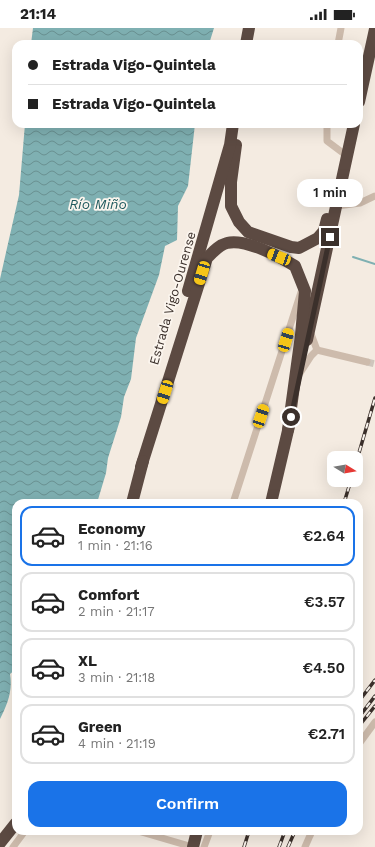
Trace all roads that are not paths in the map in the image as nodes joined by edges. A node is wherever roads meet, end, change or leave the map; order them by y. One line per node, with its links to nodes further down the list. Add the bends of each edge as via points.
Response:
1 (341, 28): 5 (street)
2 (248, 29): 4 (highway)
3 (374, 37): 6 (highway)
4 (247, 40)
5 (339, 40)
6 (363, 85)
7 (232, 128): 22 (highway, Estrada Vigo-Ourense, via 230,145)
8 (238, 128): 11 (highway, via 231,182 231,206 239,222 248,232 291,247 299,248 308,244 324,231 338,171)
9 (327, 128): 11 (street, via 327,141)
10 (353, 128): 11 (highway)
11 (347, 156): 13 (highway)
12 (375, 196): 13 (street, via 360,203)
13 (336, 206): 15 (highway)
14 (303, 284): 16 (street); 17 (highway, via 305,290); 22 (highway, via 295,266 244,243 228,242 215,249 207,258)
15 (309, 330): 18 (street); 20 (highway)
16 (286, 340): 17 (street); 24 (street)
17 (300, 344): 21 (highway)
18 (317, 350): 19 (street); 20 (street)
19 (367, 362)
20 (300, 373): 21 (highway)
21 (288, 430): 25 (highway)
22 (141, 467): 23 (highway, Estrada Vigo-Ourense)
23 (133, 499)
24 (234, 499)
25 (272, 499)
26 (375, 722): 27 (street)
27 (363, 738)
28 (12, 828): 34 (highway)
29 (22, 835): 35 (street)
30 (152, 835): 36 (street)
31 (196, 835): 36 (highway)
32 (208, 835): 37 (street)
33 (310, 835): 38 (street)
34 (0, 843)
35 (13, 847)
36 (193, 847)
37 (204, 847)
38 (305, 847)

